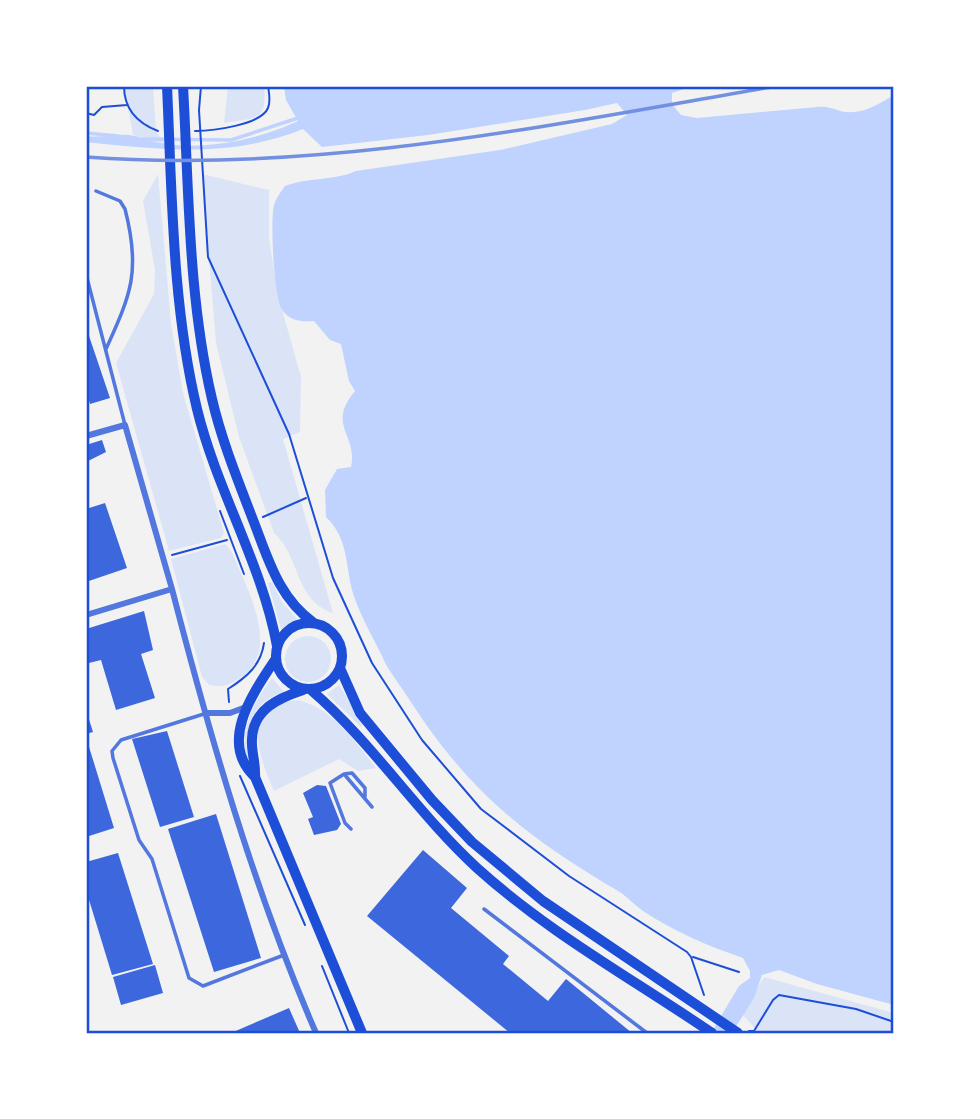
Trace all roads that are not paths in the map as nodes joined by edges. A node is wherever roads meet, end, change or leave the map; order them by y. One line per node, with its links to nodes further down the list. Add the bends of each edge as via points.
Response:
1 (167, 86): 13 (highway, via 181,310 194,397 216,473 269,606)
2 (183, 86): 12 (highway, via 190,129 188,174 197,305 219,426 278,582 298,612)
3 (96, 191): 7 (lane, via 120,201 125,209 134,274)
4 (86, 274): 5 (lane)
5 (92, 297): 6 (lane); 7 (lane)
6 (86, 299)
7 (106, 349): 8 (lane)
8 (125, 425): 9 (street); 10 (street)
9 (86, 436)
10 (172, 589): 11 (street); 18 (street)
11 (86, 615)
12 (314, 623): 13 (highway, via 287,631); 15 (highway, via 329,630 340,643)
13 (277, 646): 14 (highway)
14 (275, 660): 16 (highway, via 284,679); 17 (main road)
15 (340, 668): 16 (highway, via 329,683); 24 (highway, via 360,713 472,842 543,901)
16 (307, 690): 19 (main road, via 277,700 259,716 251,737); 28 (highway, via 363,742 437,830 497,886 574,943)
17 (246, 707): 18 (street); 19 (main road, via 239,752)
18 (207, 713): 23 (street, via 238,826); 23 (lane, via 121,740 112,751 113,758 139,839 152,859 189,978 203,986)
19 (255, 777): 26 (main road)
20 (372, 807): 21 (lane, via 344,774 330,783)
21 (351, 829)
22 (484, 909): 27 (lane)
23 (284, 955): 25 (street)
24 (744, 1032)
25 (316, 1033)
26 (362, 1033)
27 (647, 1033)
28 (712, 1033)

